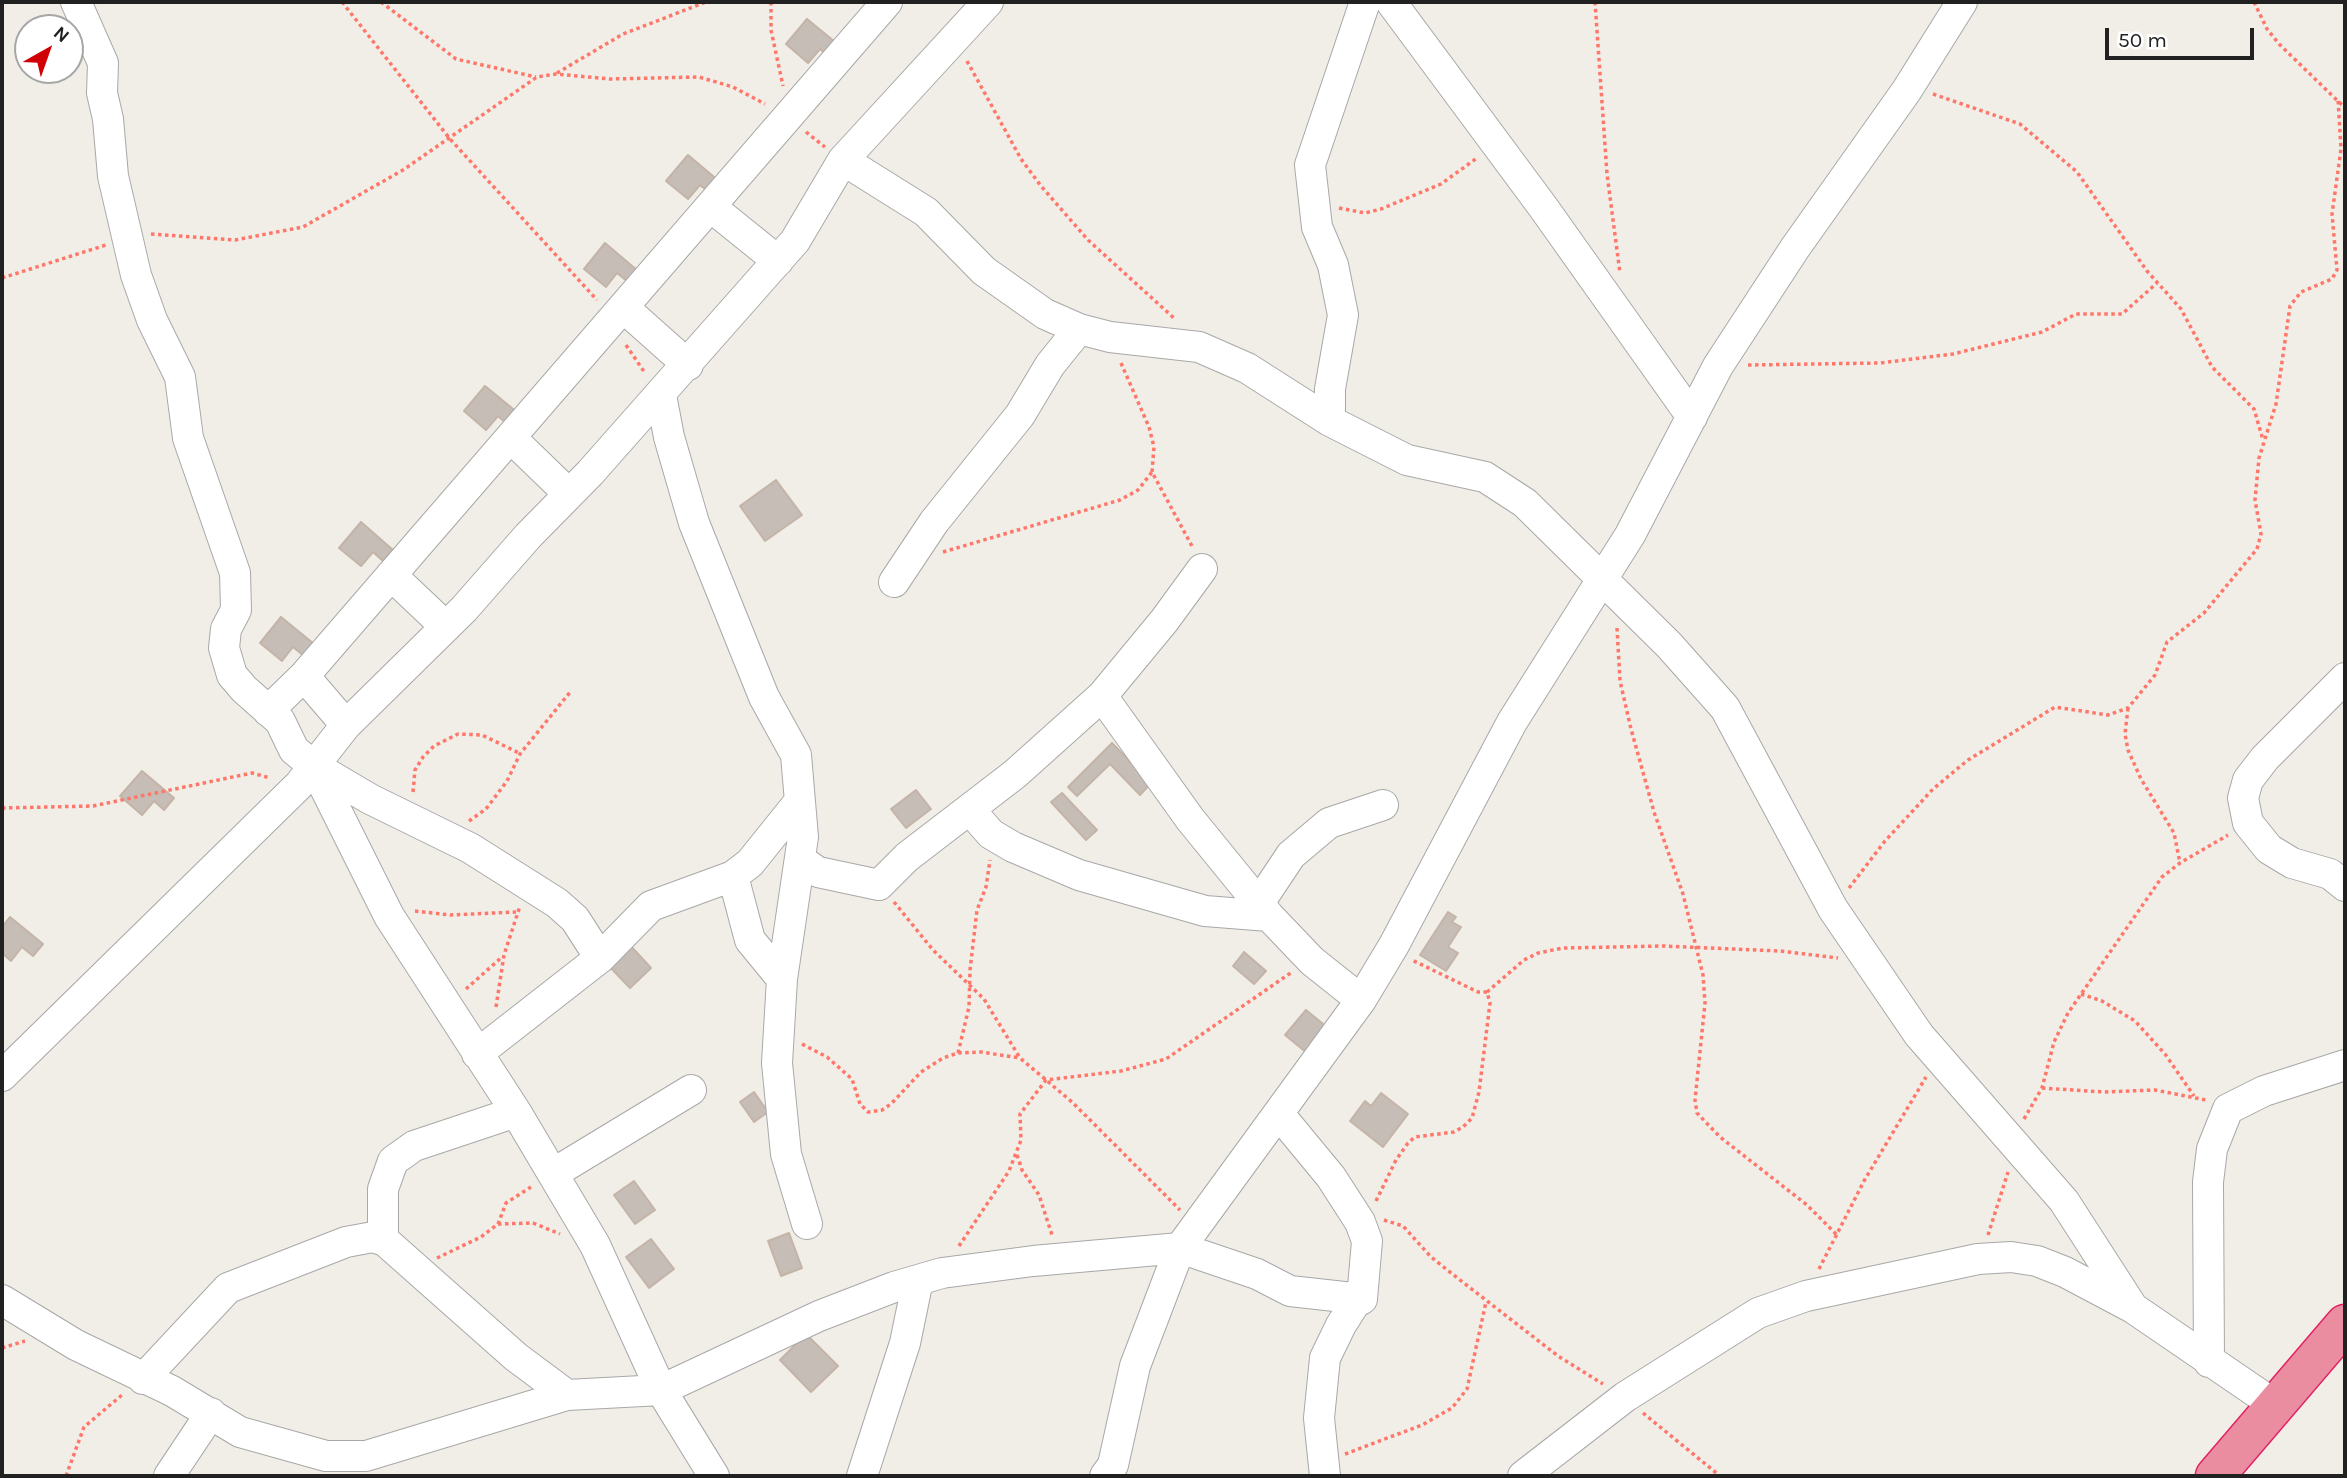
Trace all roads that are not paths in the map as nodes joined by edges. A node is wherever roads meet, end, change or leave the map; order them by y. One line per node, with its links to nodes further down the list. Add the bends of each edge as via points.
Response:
1 (76, 2): 26 (street, via 103,63 102,93 126,237 152,320 180,377 188,438 234,573 236,610 226,629 224,648 232,675)
2 (887, 2): 8 (street)
3 (988, 2): 7 (street)
4 (1365, 2): 15 (street, via 1310,165 1317,227 1333,265 1343,315 1330,388)
5 (1391, 2): 14 (street)
6 (1962, 2): 14 (street, via 1718,366)
7 (843, 160): 9 (street, via 811,217); 11 (street, via 926,212 984,271 1045,314)
8 (711, 207): 9 (street); 10 (street)
9 (778, 261): 12 (street)
10 (617, 316): 12 (street); 16 (street)
11 (1079, 330): 15 (street, via 1199,346 1247,368); 19 (street)
12 (688, 365): 13 (street)
13 (661, 395): 17 (street); 29 (street, via 694,523 764,697 796,755)
14 (1692, 417): 21 (street, via 1630,535)
15 (1330, 421): 21 (street, via 1407,460 1485,477 1504,488 1552,528)
16 (510, 438): 17 (street); 20 (street)
17 (569, 494): 22 (street)
18 (1202, 569): 25 (street)
19 (899, 573)
20 (391, 575): 22 (street); 23 (street)
21 (1610, 588): 38 (street, via 1512,722); 52 (street, via 1725,708 1833,909 1919,1035 2064,1201)
22 (446, 627): 27 (street)
23 (304, 676): 26 (street); 27 (street)
24 (2343, 684): 34 (street, via 2265,758 2248,780 2243,804 2248,823 2269,849 2330,874)
25 (1102, 696): 31 (street); 35 (street, via 1190,819)
26 (268, 711): 28 (street, via 280,721)
27 (346, 725): 28 (street)
28 (307, 776): 36 (street, via 408,815 470,848 525,899 575,919); 39 (street, via 446,1007); 41 (street)
29 (799, 802): 32 (street); 33 (street, via 750,863)
30 (1383, 805): 35 (street, via 1329,823 1292,855)
31 (970, 810): 32 (street, via 907,857 879,885 818,872); 35 (street, via 991,834 1050,865 1205,911)
32 (802, 861): 37 (street)
33 (733, 876): 36 (street, via 651,906); 37 (street, via 750,940)
34 (2345, 886)
35 (1264, 909): 38 (street, via 1312,961)
36 (600, 958): 39 (street)
37 (782, 979): 46 (street, via 777,1063 781,1123)
38 (1361, 1000): 44 (street)
39 (484, 1048): 43 (street)
40 (2345, 1065): 54 (street, via 2264,1091 2228,1109 2212,1149 2208,1182)
41 (2, 1076)
42 (691, 1090): 45 (street)
43 (516, 1112): 45 (street); 48 (street, via 414,1146 393,1161 383,1189)
44 (1279, 1114): 47 (street); 50 (street, via 1364,1217 1368,1249)
45 (554, 1173): 56 (street, via 595,1245)
46 (807, 1224)
47 (1190, 1237): 49 (street); 50 (street, via 1290,1292); 64 (street, via 1135,1366 1113,1465)
48 (383, 1240): 55 (street, via 366,1237 346,1242 228,1288); 57 (street, via 516,1357)
49 (930, 1276): 56 (street, via 819,1316); 63 (street)
50 (1362, 1299): 60 (street, via 1341,1325 1325,1359 1320,1418)
51 (2, 1300): 55 (street)
52 (2133, 1308): 54 (street); 65 (street, via 2037,1261 2011,1256 1805,1296 1758,1313 1625,1398)
53 (2345, 1324): 58 (highway)
54 (2209, 1362): 58 (street)
55 (143, 1379): 59 (street)
56 (661, 1390): 57 (street); 62 (street)
57 (567, 1395): 59 (street, via 366,1456 326,1456 276,1444 240,1432)
58 (2275, 1405): 66 (highway)
59 (211, 1413): 61 (street)
60 (1325, 1470)
61 (169, 1476)
62 (714, 1476)
63 (862, 1476)
64 (1105, 1476)
65 (1523, 1476)
66 (2215, 1476)

